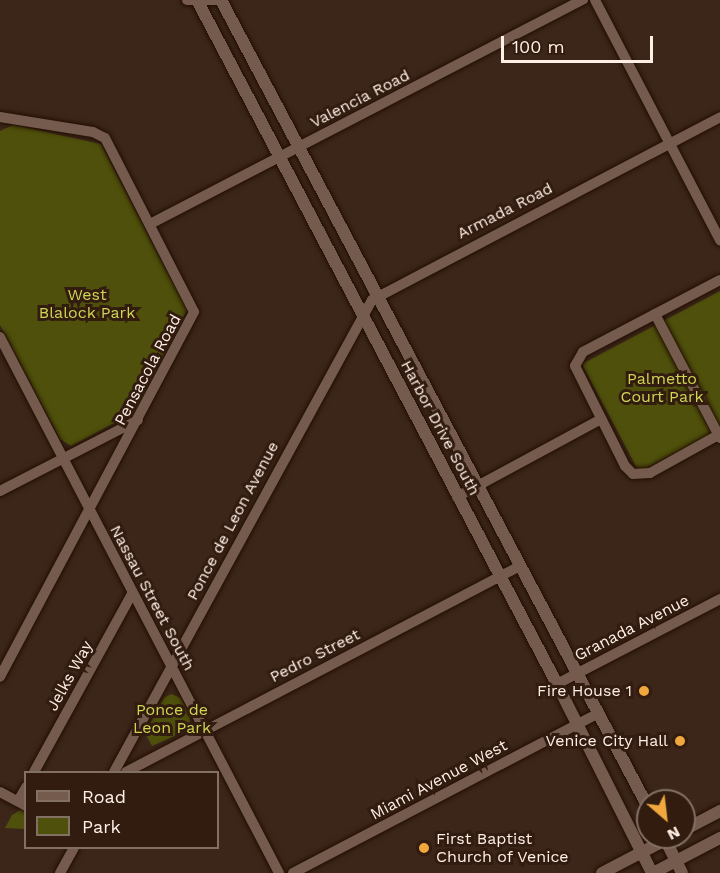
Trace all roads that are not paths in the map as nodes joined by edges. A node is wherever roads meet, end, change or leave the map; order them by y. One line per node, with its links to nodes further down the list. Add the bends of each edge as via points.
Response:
1 (220, 0): 4 (street); 8 (street, Harbor Drive South)
2 (583, 0): 8 (street, Valencia Road)
3 (595, 0): 7 (street)
4 (194, 1): 9 (street, Harbor Drive South)
5 (720, 117): 7 (street, Armada Road)
6 (2, 119): 10 (street, Pensacola Road, via 101,135)
7 (669, 143): 11 (street); 13 (street, Armada Road)
8 (299, 147): 9 (street, Valencia Road); 13 (street, Harbor Drive South)
9 (279, 157): 10 (street, Valencia Road); 15 (street, Harbor Drive South)
10 (150, 224): 18 (street, Pensacola Road, via 194,312)
11 (720, 240)
12 (720, 280): 14 (street)
13 (377, 296): 15 (street, Armada Road); 21 (street, Harbor Drive South)
14 (655, 314): 17 (street, via 580,354 575,366 578,377); 19 (street)
15 (362, 315): 23 (street, Harbor Drive South); 29 (street, Ponce de Leon Avenue)
16 (0, 337): 20 (street, Nassau Street South)
17 (601, 419): 19 (street, via 628,471 638,476); 21 (street)
18 (138, 420): 20 (street); 24 (street, Pensacola Road)
19 (719, 436)
20 (64, 459): 22 (street); 24 (street, Nassau Street South)
21 (477, 486): 23 (street); 25 (street, Harbor Drive South)
22 (0, 491)
23 (457, 497): 26 (street, Harbor Drive South)
24 (90, 512): 27 (street, Nassau Street South); 31 (street, Pensacola Road)
25 (520, 566): 26 (street, Pedro Street); 30 (street, Harbor Drive South)
26 (501, 576): 32 (street, Harbor Drive South); 35 (street, Pedro Street)
27 (132, 594): 29 (street, Nassau Street South); 36 (street, Jelks Way)
28 (720, 599): 30 (street, Granada Avenue)
29 (171, 666): 35 (street, Nassau Street South); 37 (street, Ponce de Leon Avenue)
30 (576, 674): 32 (street, Granada Avenue); 33 (street, Harbor Drive South)
31 (0, 677)
32 (557, 684): 34 (street, Harbor Drive South)
33 (599, 713): 34 (street, Miami Avenue West); 39 (street, Harbor Drive South)
34 (575, 725): 48 (street, Harbor Drive South); 52 (street, Miami Avenue West)
35 (205, 730): 38 (street, Pedro Street); 51 (street, Nassau Street South)
36 (35, 771)
37 (115, 771)
38 (128, 771)
39 (639, 789)
40 (0, 792): 41 (street)
41 (22, 804)
42 (720, 811): 43 (street)
43 (696, 824)
44 (720, 838): 49 (street)
45 (73, 849): 50 (street)
46 (648, 849): 48 (street)
47 (671, 849): 49 (street)
48 (641, 853): 53 (street); 54 (street, Harbor Drive South)
49 (676, 861): 54 (street); 55 (street)
50 (60, 873)
51 (279, 873)
52 (292, 873)
53 (602, 873)
54 (652, 873)
55 (682, 873)

